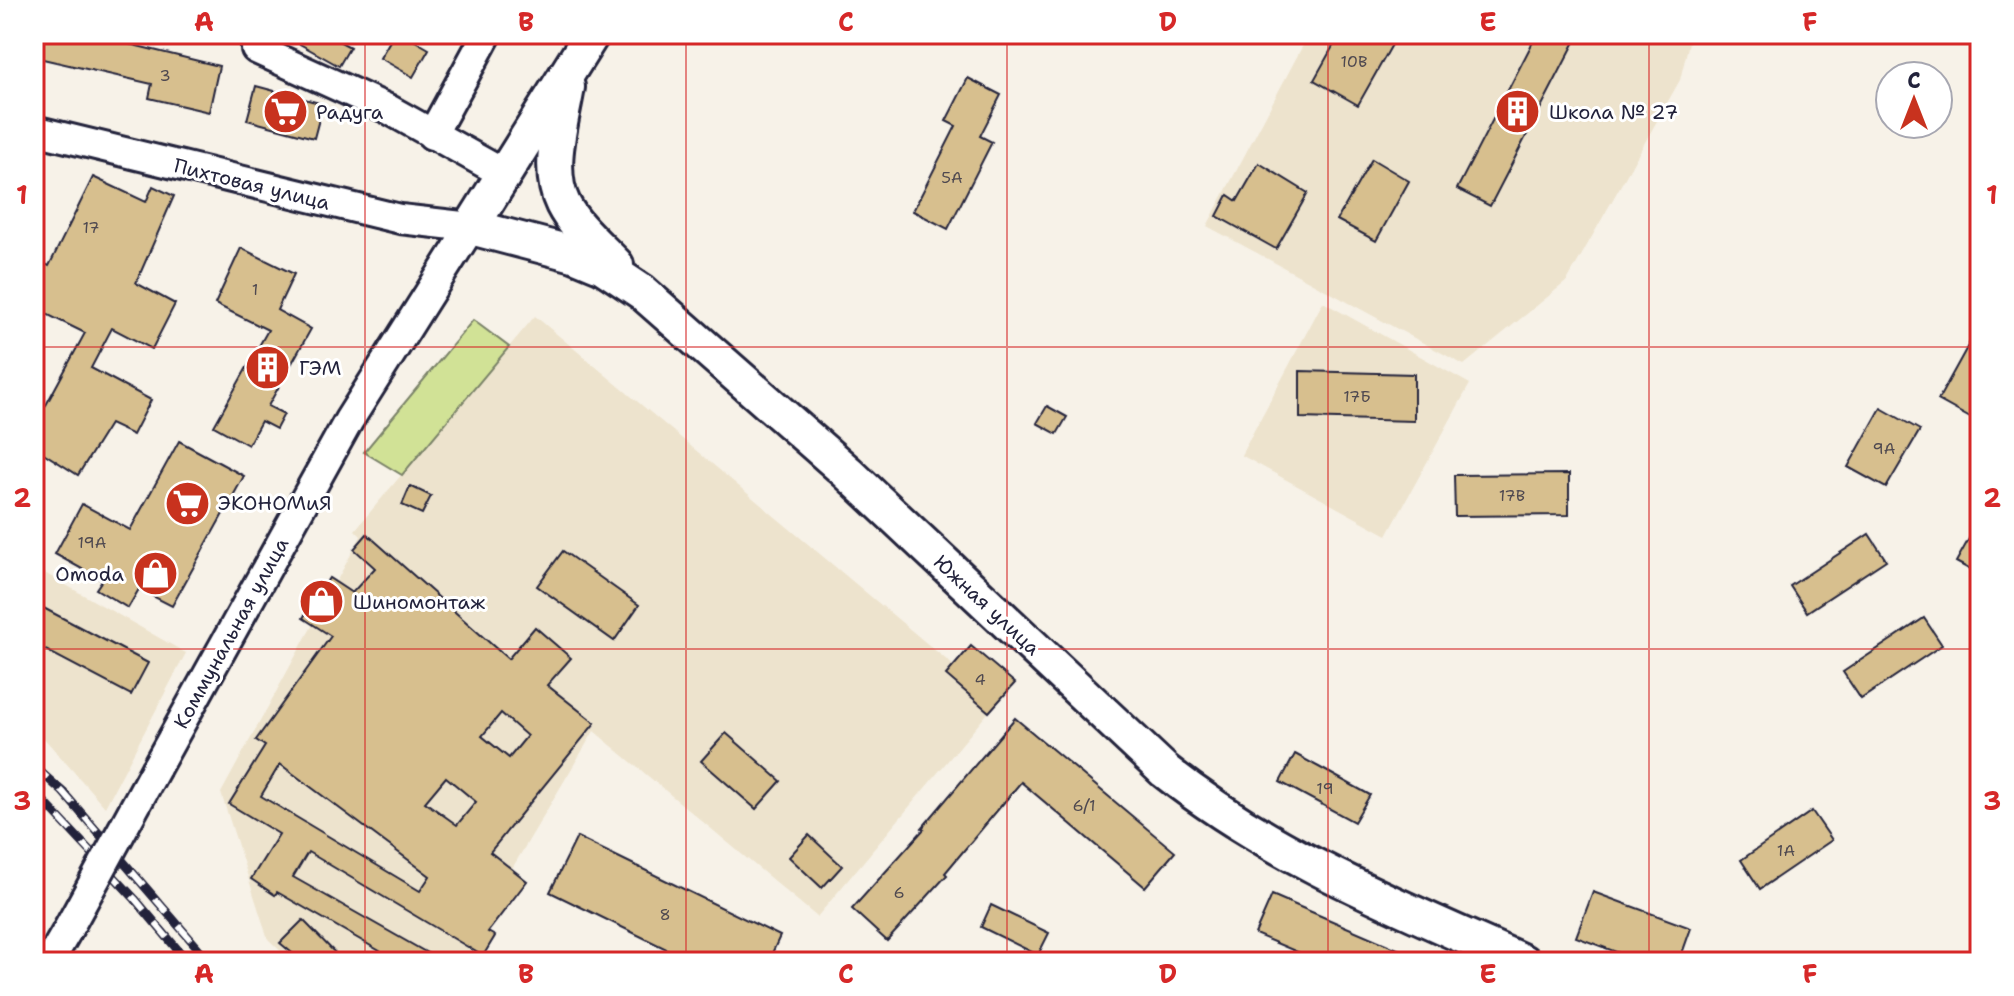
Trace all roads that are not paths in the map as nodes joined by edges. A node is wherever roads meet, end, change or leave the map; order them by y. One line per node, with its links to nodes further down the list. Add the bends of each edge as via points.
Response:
1 (487, 34): 6 (street)
2 (592, 34): 4 (main road)
3 (260, 41): 6 (street)
4 (569, 71): 7 (main road); 9 (main road, via 556,158 562,202)
5 (34, 130): 8 (street, Пихтовая улица, via 385,216)
6 (432, 135): 7 (street)
7 (506, 175): 8 (main road)
8 (471, 227): 9 (main road, Южная улица, via 574,254); 10 (street, Коммунальная улица, bridge, via 349,420)
9 (642, 292): 11 (main road, Южная улица, via 754,387 1165,771 1209,805 1326,873)
10 (49, 962)
11 (1523, 962)

